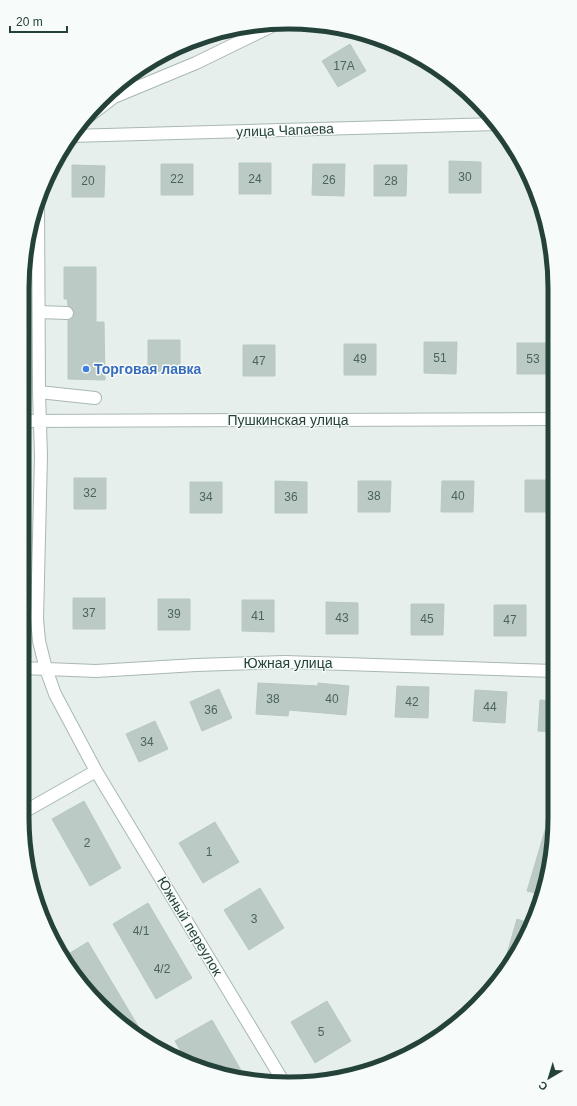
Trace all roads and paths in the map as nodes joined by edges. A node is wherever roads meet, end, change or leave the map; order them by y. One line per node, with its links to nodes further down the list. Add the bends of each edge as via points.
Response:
1 (264, 30): 2 (street)
2 (110, 100)
3 (489, 124): 4 (street, улица Чапаева)
4 (79, 136)
5 (38, 220): 6 (street, Южный переулок)
6 (39, 312): 7 (street); 8 (street, Южный переулок)
7 (67, 313)
8 (40, 392): 9 (street); 12 (street, Южный переулок)
9 (96, 398)
10 (548, 419): 12 (street, Пушкинская улица)
11 (29, 421): 12 (street, Пушкинская улица)
12 (41, 421): 14 (street, Южный переулок, via 37,619)
13 (29, 668): 14 (street, Южная улица)
14 (46, 669): 15 (street, Южная улица, via 96,671 285,662); 16 (street, Южный переулок, via 55,694)
15 (548, 671)
16 (96, 771): 17 (street); 18 (street, Южный переулок)
17 (29, 809)
18 (280, 1077)

